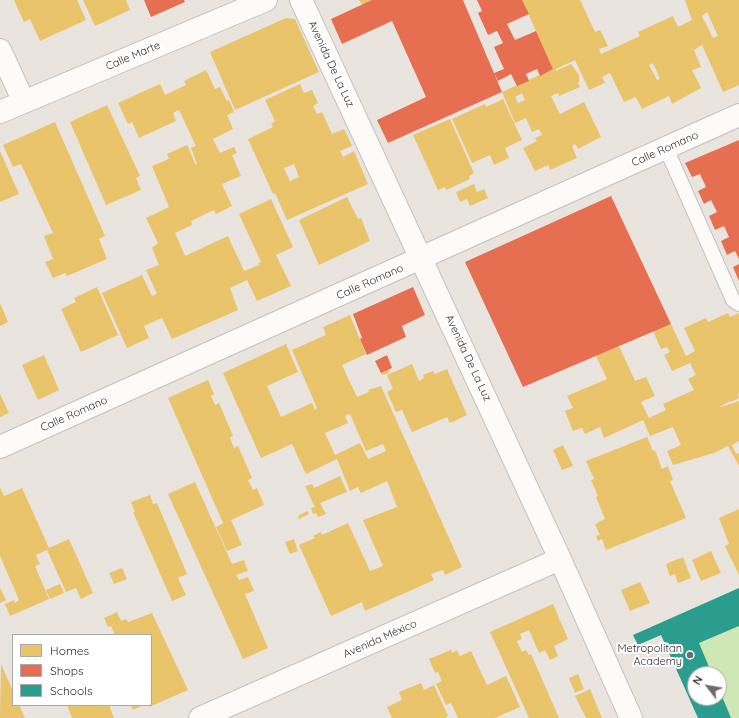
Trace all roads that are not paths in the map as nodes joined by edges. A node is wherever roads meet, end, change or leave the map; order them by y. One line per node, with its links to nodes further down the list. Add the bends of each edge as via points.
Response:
1 (266, 0): 4 (street, Calle Marte)
2 (301, 0): 8 (street, Avenida De La Luz)
3 (0, 50): 4 (street)
4 (24, 102): 5 (street, Calle Marte)
5 (0, 112)
6 (739, 115): 7 (street, Calle Romano)
7 (666, 148): 8 (street, Calle Romano); 9 (lane, via 733,300)
8 (422, 258): 10 (street, Calle Romano); 11 (street, Avenida De La Luz)
9 (739, 304)
10 (0, 447)
11 (560, 559): 12 (street, Avenida México); 13 (street, Avenida De La Luz)
12 (200, 718)
13 (631, 718)

